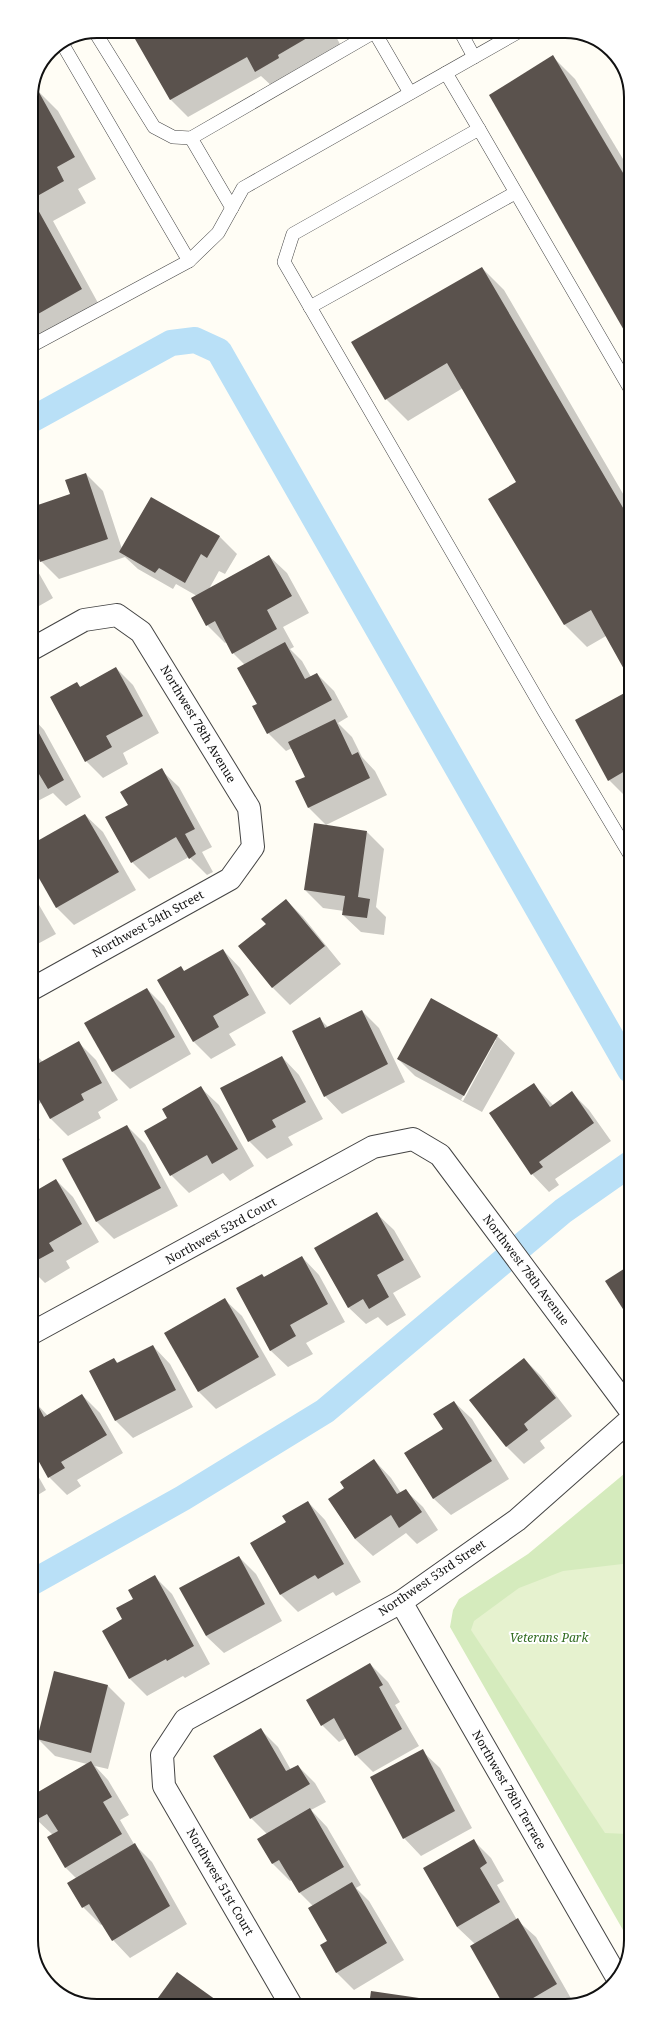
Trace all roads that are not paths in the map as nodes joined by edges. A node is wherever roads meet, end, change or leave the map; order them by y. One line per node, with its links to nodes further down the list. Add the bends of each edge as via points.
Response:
1 (99, 38): 11 (lane, via 154,127 173,137)
2 (363, 38): 11 (lane)
3 (379, 38): 9 (lane)
4 (464, 38): 7 (lane)
5 (508, 38): 7 (lane)
6 (65, 48): 14 (lane)
7 (474, 58): 8 (lane)
8 (446, 72): 9 (lane); 10 (lane)
9 (410, 93): 13 (lane, via 243,188)
10 (479, 129): 12 (lane); 15 (lane, via 293,234 284,262)
11 (191, 138): 13 (lane)
12 (515, 193): 15 (lane); 17 (lane)
13 (232, 208): 14 (lane, via 218,233)
14 (189, 261): 16 (lane)
15 (310, 307): 19 (lane)
16 (38, 342)
17 (624, 378)
18 (38, 646): 20 (street, Northwest 78th Avenue, via 84,620 118,615 141,632 249,808)
19 (624, 845)
20 (252, 848): 21 (street, Northwest 54th Street, via 230,879)
21 (38, 986)
22 (413, 1139): 23 (street, Northwest 53rd Court, via 373,1147); 24 (street, Northwest 78th Avenue, via 440,1155)
23 (38, 1330)
24 (624, 1402)
25 (624, 1425): 26 (street, Northwest 53rd Street, via 517,1520)
26 (401, 1602): 27 (street, Northwest 53rd Street, via 186,1720); 28 (street, Northwest 78th Terrace)
27 (162, 1755): 29 (street, Northwest 51st Court, via 164,1786)
28 (614, 1973)
29 (288, 1999)

